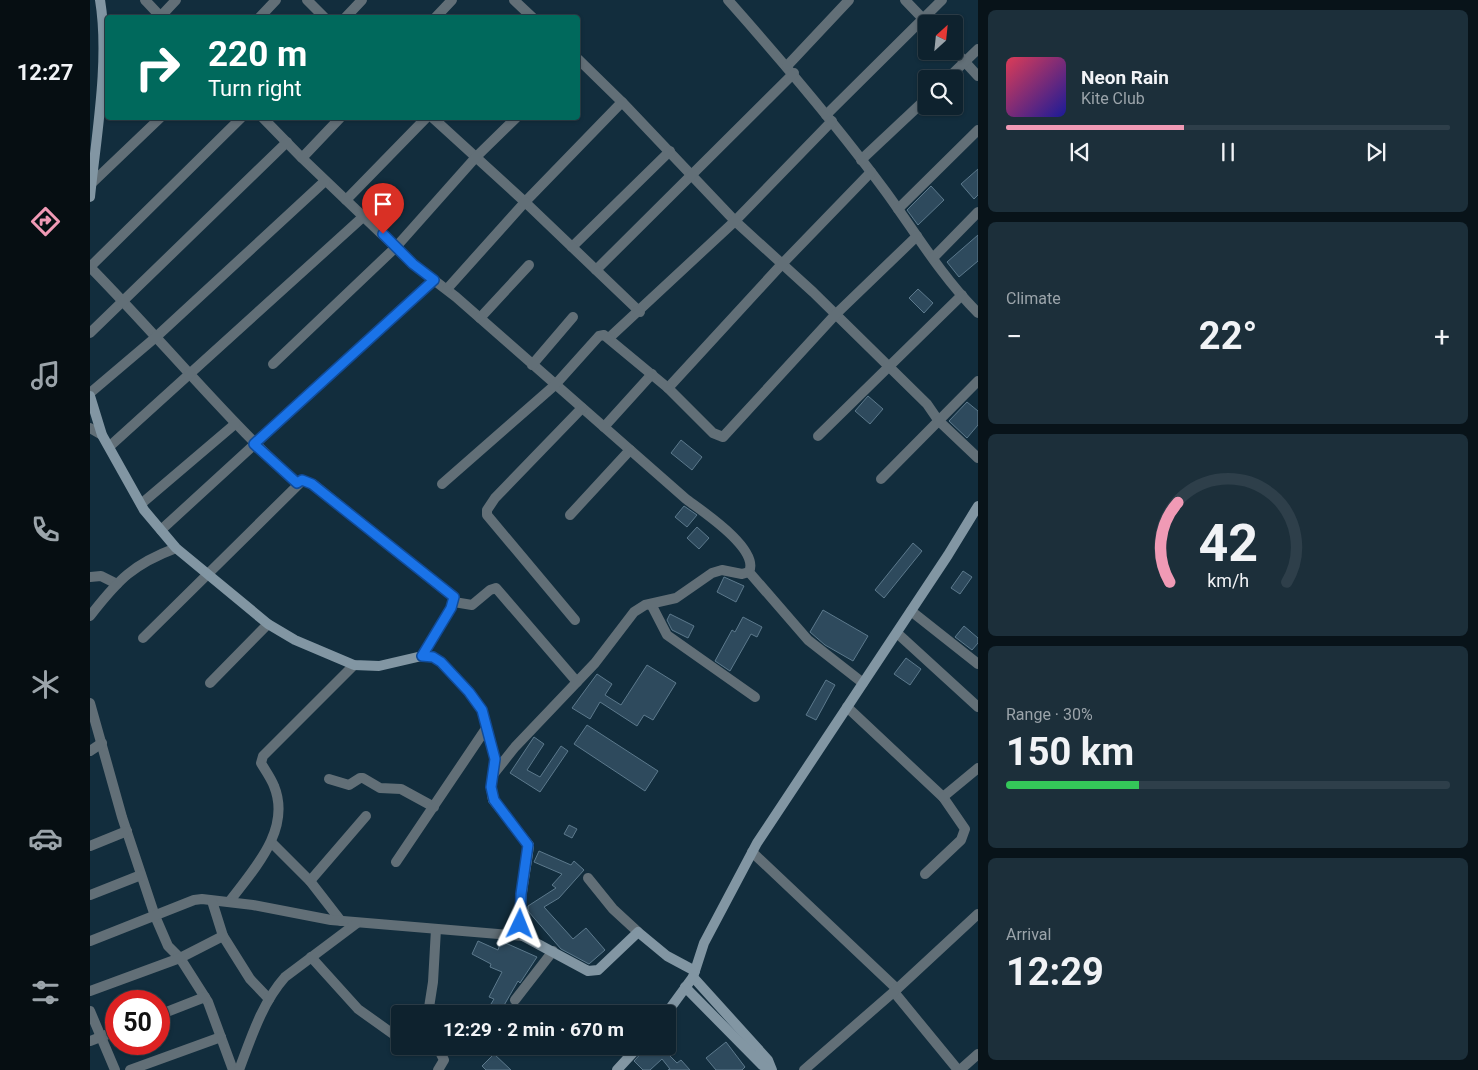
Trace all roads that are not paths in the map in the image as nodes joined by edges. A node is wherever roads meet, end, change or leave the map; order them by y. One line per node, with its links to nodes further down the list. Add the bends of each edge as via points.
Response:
1 (100, 0): 48 (main road, via 103,57)
2 (145, 0): 13 (street)
3 (176, 0): 14 (street)
4 (276, 0): 15 (street)
5 (307, 0): 16 (street)
6 (362, 0): 17 (street)
7 (452, 0): 18 (street)
8 (514, 0): 19 (street)
9 (728, 0): 26 (street)
10 (849, 0): 26 (street)
11 (905, 0): 20 (street)
12 (942, 0): 21 (street)
13 (159, 15)
14 (163, 15)
15 (262, 15)
16 (322, 15)
17 (348, 15)
18 (439, 15)
19 (527, 15)
20 (919, 15)
21 (930, 15)
22 (918, 28): 31 (street)
23 (978, 49): 25 (street)
24 (580, 61): 29 (street)
25 (965, 62): 27 (street); 28 (street)
26 (790, 70): 31 (street); 46 (street)
27 (957, 70)
28 (978, 76)
29 (622, 102): 41 (street); 51 (street)
30 (918, 107): 44 (street)
31 (829, 118): 44 (street); 55 (street)
32 (158, 120): 48 (street)
33 (239, 120): 62 (street)
34 (265, 120): 40 (street)
35 (338, 120): 43 (street)
36 (424, 120): 50 (street)
37 (435, 120): 42 (street)
38 (514, 120): 42 (street)
39 (978, 130): 52 (street)
40 (287, 142): 43 (street); 67 (street)
41 (670, 152): 46 (street); 58 (street)
42 (476, 157): 51 (street); 57 (street)
43 (302, 158): 47 (street)
44 (861, 160): 45 (street)
45 (871, 172): 52 (street); 60 (street)
46 (691, 175): 55 (street); 63 (street)
47 (325, 181): 50 (street); 74 (street)
48 (91, 184): 49 (main road)
49 (90, 198)
50 (346, 200): 54 (street)
51 (525, 202): 58 (street); 65 (street)
52 (898, 209): 56 (street)
53 (978, 212): 59 (street)
54 (364, 216): 57 (street); 79 (street)
55 (735, 221): 60 (street); 68 (street)
56 (917, 236): 59 (street); 70 (street)
57 (396, 247): 64 (street); 76 (street)
58 (572, 247): 63 (street)
59 (933, 258): 66 (street)
60 (782, 264): 70 (street); 83 (street)
61 (529, 265): 72 (street)
62 (90, 267): 67 (street)
63 (596, 270): 68 (street)
64 (434, 280): 65 (street); 92 (street)
65 (447, 290): 72 (street)
66 (962, 295): 69 (street); 78 (street)
67 (124, 301): 73 (street); 74 (street)
68 (640, 312): 75 (street)
69 (978, 313)
70 (835, 315): 78 (street); 83 (street, via 722,437 713,433)
71 (573, 317): 77 (street)
72 (480, 318): 77 (street)
73 (90, 333)
74 (156, 337): 79 (street); 84 (street)
75 (609, 338): 80 (street); 82 (street, via 599,336)
76 (273, 364)
77 (532, 365): 82 (street)
78 (888, 367): 86 (street, via 927,404); 91 (street)
79 (190, 373): 87 (street); 93 (street)
80 (652, 374): 83 (street); 89 (street)
81 (978, 380): 86 (street)
82 (556, 385): 85 (street); 98 (street)
83 (668, 388)
84 (90, 395): 90 (main road)
85 (582, 408): 89 (street); 112 (street, via 495,498 486,515)
86 (938, 420): 95 (street); 96 (street)
87 (235, 424): 92 (street); 99 (street)
88 (90, 428): 90 (street)
89 (604, 428): 94 (street)
90 (102, 435): 93 (main road)
91 (818, 436)
92 (254, 444): 97 (street); 102 (street)
93 (110, 446): 99 (main road)
94 (630, 450): 101 (street); 104 (street, via 740,544 752,566)
95 (978, 458)
96 (881, 479)
97 (297, 483): 105 (street); 108 (street, via 302,480 312,484 449,592)
98 (442, 484)
99 (141, 504): 102 (main road)
100 (978, 506): 110 (main road)
101 (570, 515)
102 (161, 530): 103 (main road)
103 (176, 548): 105 (main road); 107 (street, via 148,558)
104 (749, 572): 109 (street, via 742,574 722,570 712,573 676,598); 121 (street, via 808,640)
105 (208, 574): 113 (main road); 115 (street)
106 (90, 576): 107 (street, via 101,576)
107 (117, 584): 111 (street)
108 (454, 602): 116 (street); 120 (street, via 472,605 496,588)
109 (651, 604): 120 (street, via 634,612); 122 (street, via 667,635)
110 (911, 611): 114 (main road); 117 (street)
111 (90, 616)
112 (575, 620)
113 (268, 624): 118 (main road, via 295,640); 119 (street)
114 (897, 633): 121 (main road); 125 (street)
115 (143, 638)
116 (422, 656): 118 (main road, via 379,666); 126 (main road, via 441,662 469,692 482,710)
117 (978, 664)
118 (354, 665): 136 (street, via 263,756 261,762 274,787 278,806)
119 (210, 682)
120 (577, 682): 130 (street)
121 (863, 683): 124 (main road)
122 (755, 697)
123 (90, 703): 127 (street)
124 (847, 707): 132 (street); 138 (main road)
125 (978, 707)
126 (487, 727): 130 (main road, via 495,759); 133 (street)
127 (102, 743): 128 (street); 135 (street)
128 (90, 751)
129 (978, 768): 132 (street)
130 (492, 776): 154 (main road, via 494,800 528,845 521,894)
131 (329, 779): 133 (street, via 349,785 363,778 380,788 401,789)
132 (945, 796): 140 (street, via 965,832 961,840)
133 (434, 807): 139 (street)
134 (366, 816): 143 (street)
135 (127, 831): 137 (street); 141 (street)
136 (272, 842): 143 (street); 146 (street)
137 (90, 846)
138 (752, 852): 159 (main road, via 704,942); 162 (street)
139 (396, 862)
140 (925, 874)
141 (141, 875): 144 (street); 148 (street)
142 (588, 878): 152 (street, via 613,909)
143 (310, 880): 149 (street)
144 (90, 895)
145 (212, 901): 146 (street); 148 (street, via 194,900); 153 (street)
146 (229, 902): 149 (street)
147 (978, 914): 162 (street)
148 (155, 916): 155 (street); 158 (street, via 168,946)
149 (341, 921): 150 (street)
150 (356, 922): 151 (street); 157 (street)
151 (436, 929): 154 (street); 166 (street)
152 (638, 932): 156 (main road, via 594,972); 159 (main road)
153 (223, 936): 158 (street); 164 (street, via 250,979)
154 (523, 936): 156 (main road)
155 (90, 941)
156 (553, 951): 165 (street)
157 (311, 957): 164 (street, via 285,977); 170 (street, via 358,1009)
158 (180, 958): 161 (street); 163 (street)
159 (694, 974): 160 (main road); 184 (main road, via 768,1060)
160 (685, 988): 167 (main road); 184 (main road, via 762,1065)
161 (90, 990)
162 (896, 991): 185 (street); 186 (street)
163 (205, 997): 168 (street); 173 (street)
164 (269, 999): 181 (street)
165 (515, 1000)
166 (429, 1005)
167 (673, 1005)
168 (170, 1010)
169 (90, 1011): 172 (street)
170 (391, 1033)
171 (105, 1035): 172 (street)
172 (101, 1036): 174 (street); 178 (street)
173 (222, 1038): 179 (street); 180 (street)
174 (90, 1041)
175 (978, 1054): 186 (street)
176 (442, 1055): 182 (street, via 444,1060)
177 (631, 1055): 183 (main road)
178 (115, 1070)
179 (130, 1070)
180 (233, 1070)
181 (239, 1070)
182 (438, 1070)
183 (617, 1070)
184 (771, 1070)
185 (804, 1070)
186 (959, 1070)

